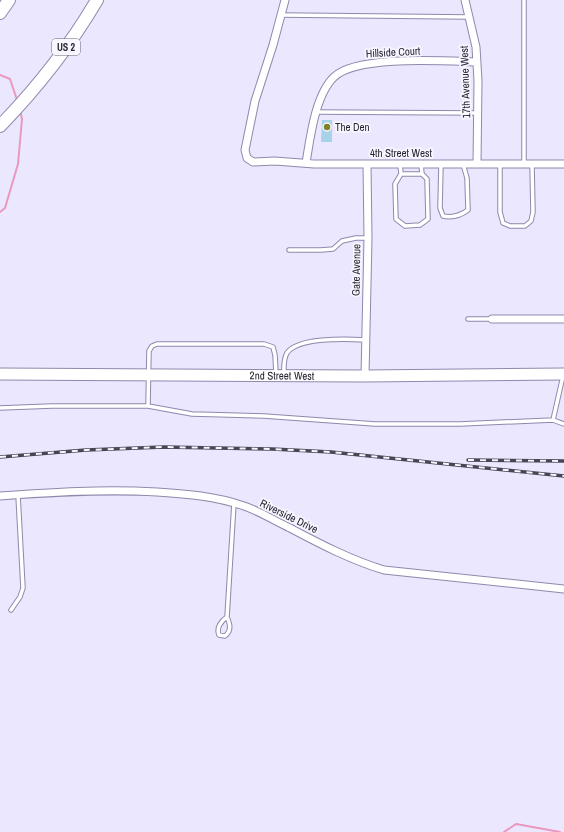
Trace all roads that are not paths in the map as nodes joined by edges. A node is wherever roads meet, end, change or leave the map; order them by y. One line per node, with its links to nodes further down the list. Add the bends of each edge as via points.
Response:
1 (10, 0): 6 (highway)
2 (97, 0): 12 (highway, US 2, via 53,66)
3 (285, 0): 7 (street)
4 (464, 0): 8 (street, 17th Avenue West)
5 (524, 0): 21 (lane)
6 (0, 13)
7 (281, 16): 8 (lane); 13 (street, 4th Street West, via 255,101 245,150 247,158 253,162)
8 (469, 17): 9 (street, 17th Avenue West)
9 (477, 62): 10 (street, Hillside Court, via 393,62 359,65 334,77 324,92); 11 (street, 17th Avenue West)
10 (316, 112): 11 (lane); 13 (street, Hillside Court)
11 (477, 113): 19 (street, 17th Avenue West)
12 (2, 124)
13 (306, 164): 14 (street, 4th Street West)
14 (367, 164): 15 (street, 4th Street West); 26 (street, Gate Avenue)
15 (400, 164): 16 (street, 4th Street West); 24 (lane)
16 (422, 164): 17 (street, 4th Street West); 25 (lane)
17 (441, 164): 18 (street, 4th Street West); 18 (lane, via 440,208 443,216 450,217 461,216 468,210 467,178)
18 (463, 164): 19 (street, 4th Street West)
19 (477, 164): 20 (street, 4th Street West)
20 (500, 164): 21 (street, 4th Street West); 22 (lane, via 500,212 503,223 510,226 525,226 531,221 533,212)
21 (524, 164): 22 (street, 4th Street West)
22 (532, 164): 23 (street, 4th Street West)
23 (564, 164)
24 (401, 174): 25 (lane); 25 (lane, via 394,184 396,220 405,226 420,225 428,220 427,179)
25 (422, 174)
26 (368, 238): 27 (lane, via 342,241 333,249); 31 (street, Gate Avenue)
27 (289, 250)
28 (564, 318): 30 (street)
29 (468, 319): 30 (lane)
30 (492, 319)
31 (366, 340): 35 (lane, via 315,341 297,347 288,352); 36 (street, Gate Avenue)
32 (0, 374): 34 (main road, 2nd Street West)
33 (564, 374): 36 (main road, 2nd Street West); 39 (lane)
34 (148, 375): 35 (main road, 2nd Street West); 35 (lane, via 149,351 157,344 264,344 273,347); 37 (lane)
35 (280, 376): 36 (main road, 2nd Street West)
36 (365, 376)
37 (148, 406): 38 (lane); 39 (lane, via 192,414 374,424)
38 (0, 408)
39 (553, 420): 40 (lane)
40 (564, 424)
41 (18, 494): 42 (street, Riverside Drive); 43 (street, Riverside Drive, via 78,490 133,491 203,496); 45 (lane, via 23,588)
42 (0, 496)
43 (234, 503): 44 (street, Riverside Drive, via 246,506 359,561 384,570); 46 (lane)
44 (564, 589)
45 (12, 610)
46 (227, 617): 46 (lane, via 230,627 228,634 222,636 218,633 219,627)

